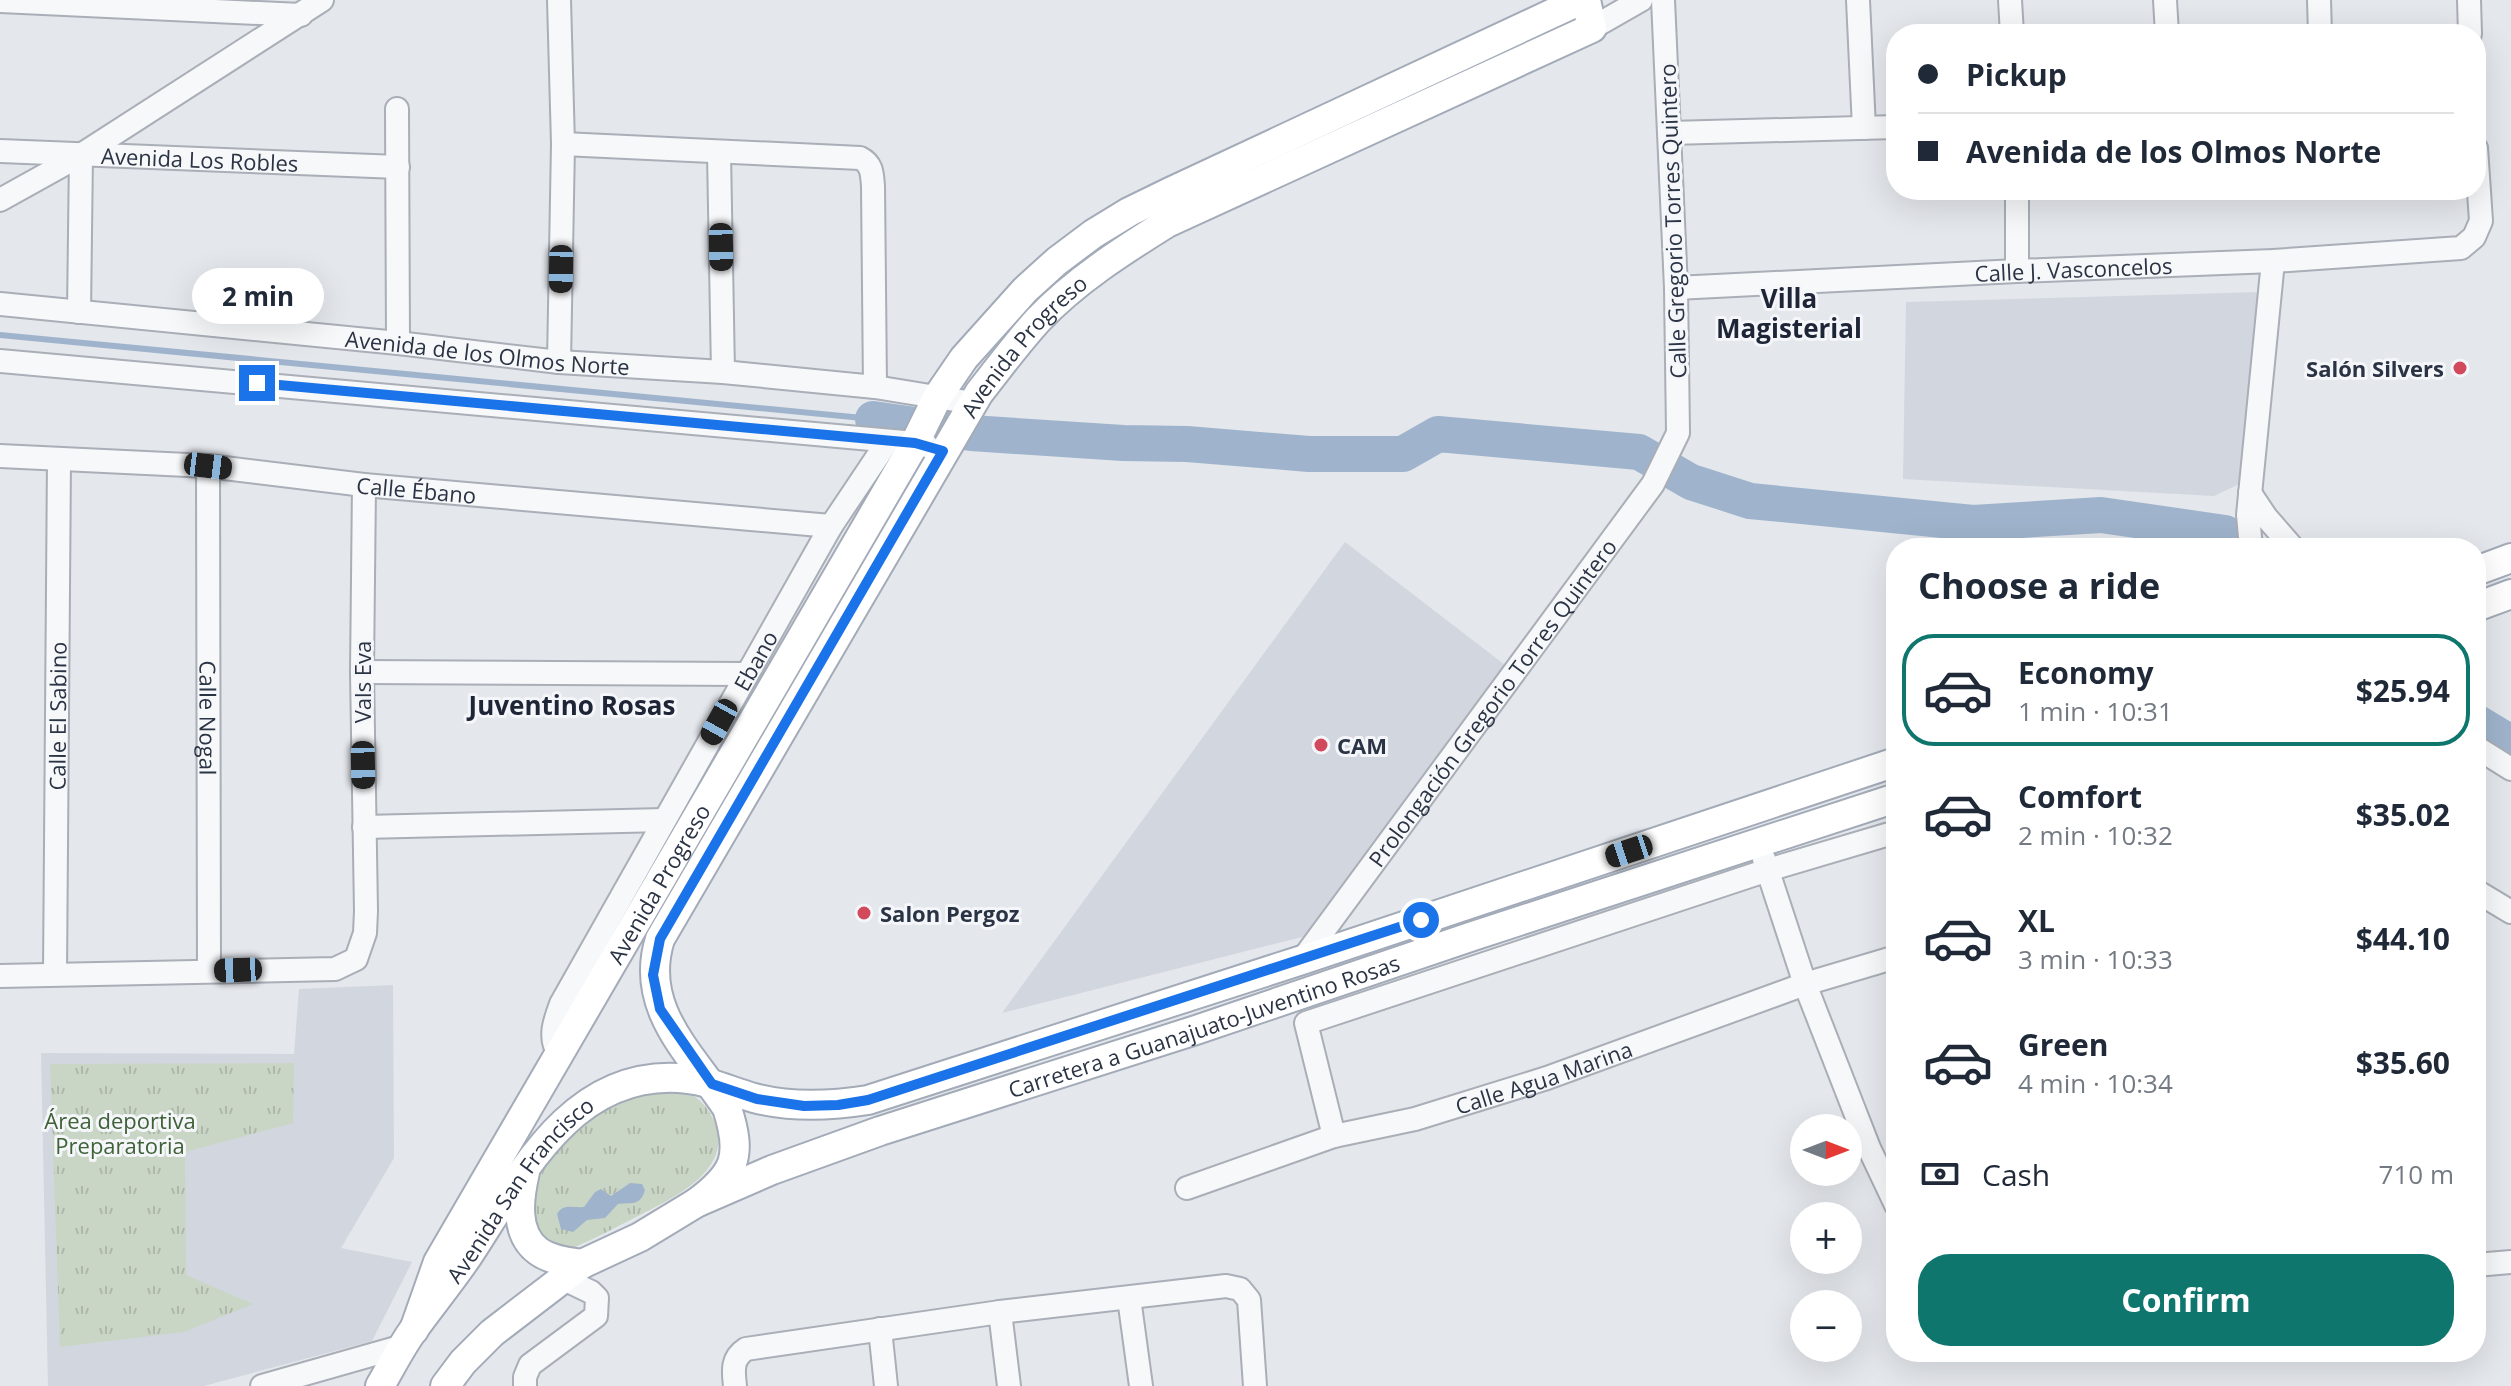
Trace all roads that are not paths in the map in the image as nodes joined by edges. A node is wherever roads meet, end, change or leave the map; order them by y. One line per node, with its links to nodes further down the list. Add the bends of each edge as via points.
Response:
1 (322, 0): 12 (street)
2 (559, 0): 22 (street)
3 (1641, 0): 17 (street, Avenida Progreso)
4 (1663, 0): 21 (street, Calle Gregorio Torres Quintero)
5 (1858, 0): 20 (street)
6 (2010, 0): 13 (street)
7 (2165, 0): 14 (street)
8 (2319, 0): 15 (street)
9 (2469, 0): 16 (street)
10 (0, 1): 12 (street)
11 (1575, 1): 17 (main road); 40 (main road, Avenida Progreso, via 1105,227 1025,290 964,358)
12 (301, 15): 25 (street)
13 (2011, 24)
14 (2166, 24)
15 (2320, 24)
16 (2470, 24)
17 (1580, 33): 41 (main road, Avenida Progreso, via 1142,238 1039,319)
18 (397, 109): 26 (street)
19 (1886, 127): 20 (street)
20 (1864, 128): 21 (street)
21 (1670, 133): 32 (street, Calle Gregorio Torres Quintero)
22 (563, 144): 24 (street); 37 (street)
23 (0, 151): 25 (street, Avenida Los Robles)
24 (719, 153): 38 (street); 39 (street, via 860,158 870,165)
25 (81, 155): 26 (street, Avenida Los Robles); 27 (street); 34 (street)
26 (398, 167): 35 (street)
27 (0, 200)
28 (2017, 200): 31 (street)
29 (2480, 200): 30 (street, Calle J. Vasconcelos, via 2479,230 2461,248)
30 (2273, 261): 31 (street, Calle J. Vasconcelos); 49 (street)
31 (2017, 271): 32 (street, Calle J. Vasconcelos)
32 (1676, 288): 43 (street, Calle Gregorio Torres Quintero)
33 (0, 304): 34 (street, Avenida de los Olmos Norte)
34 (79, 312): 35 (street, Avenida de los Olmos Norte)
35 (398, 343): 37 (street, Avenida de los Olmos Norte)
36 (0, 361): 42 (street)
37 (559, 362): 38 (street, Avenida de los Olmos Norte)
38 (723, 372): 39 (street, Avenida de los Olmos Norte)
39 (875, 387): 40 (street, Avenida de los Olmos Norte)
40 (937, 399): 41 (street, Avenida de los Olmos Norte); 42 (main road, Avenida Progreso)
41 (971, 406): 44 (main road, Avenida Progreso)
42 (908, 440): 44 (street); 50 (street, Ebano); 64 (main road, Avenida Progreso)
43 (1675, 442): 72 (street, Prolongación Gregorio Torres Quintero, via 1653,484)
44 (946, 447): 67 (main road, Avenida Progreso)
45 (0, 456): 46 (street, Calle Ébano)
46 (59, 459): 47 (street, Calle Ébano); 75 (street, Calle El Sabino)
47 (208, 466): 48 (street, Calle Ébano); 74 (street, Calle Nogal)
48 (364, 485): 50 (street, Calle Ébano); 57 (street, Vals Eva)
49 (2250, 493): 51 (street); 52 (street)
50 (831, 526): 58 (street, Ebano)
51 (2250, 538)
52 (2284, 538)
53 (2511, 558): 54 (main road)
54 (2486, 567)
55 (2511, 594): 56 (main road)
56 (2486, 603)
57 (362, 672): 58 (street); 65 (street, Vals Eva)
58 (747, 674): 63 (street, Ebano)
59 (2486, 753): 61 (street)
60 (1886, 765): 72 (main road, Carretera a Guanajuato-Juventino Rosas)
61 (2511, 769)
62 (1886, 801): 68 (main road, Carretera a Guanajuato-Juventino Rosas)
63 (664, 820): 65 (street); 78 (street, Ebano, via 561,1004)
64 (693, 824): 67 (main road); 78 (main road, Avenida Progreso)
65 (364, 827): 74 (street, Vals Eva, via 365,933 356,959 342,967)
66 (1886, 835): 69 (street)
67 (720, 838): 79 (main road, Avenida Progreso, via 660,939 653,975 660,1009)
68 (1758, 843): 69 (street); 84 (main road, Carretera a Guanajuato-Juventino Rosas, via 867,1135)
69 (1768, 870): 77 (street); 80 (street, via 1306,1023)
70 (2486, 897): 71 (street)
71 (2511, 912)
72 (1302, 960): 79 (main road, Carretera a Guanajuato-Juventino Rosas, via 868,1100 804,1106 757,1099)
73 (1886, 960): 77 (street, Calle Agua Marina)
74 (209, 971): 75 (street)
75 (55, 974): 76 (street)
76 (0, 976)
77 (1805, 984): 80 (street, Calle Agua Marina, via 1547,1078 1415,1119); 82 (street)
78 (552, 1065): 81 (main road); 91 (main road, Avenida Progreso, via 438,1262)
79 (712, 1084): 81 (main road, Avenida San Francisco, via 663,1078 606,1093 566,1119); 84 (main road, via 727,1108 735,1145 730,1172)
80 (1334, 1136): 83 (street, Calle Agua Marina)
81 (527, 1164): 87 (main road, via 521,1204 525,1235 537,1251); 91 (main road, Avenida San Francisco)
82 (1886, 1184)
83 (1187, 1188)
84 (696, 1203): 87 (main road)
85 (2511, 1262): 86 (street)
86 (2486, 1264)
87 (573, 1272): 92 (main road, via 492,1333); 95 (street, via 597,1298 596,1316 530,1365)
88 (1129, 1298): 89 (street); 99 (street); 100 (street, via 1226,1286 1240,1289 1249,1300)
89 (1000, 1312): 90 (street); 98 (street)
90 (880, 1329): 96 (street, via 746,1349 733,1367); 97 (street)
91 (409, 1338): 93 (street); 94 (main road, Avenida San Francisco)
92 (449, 1385)
93 (262, 1386)
94 (380, 1386)
95 (525, 1386)
96 (735, 1386)
97 (886, 1386)
98 (1009, 1386)
99 (1141, 1386)
100 (1255, 1386)

